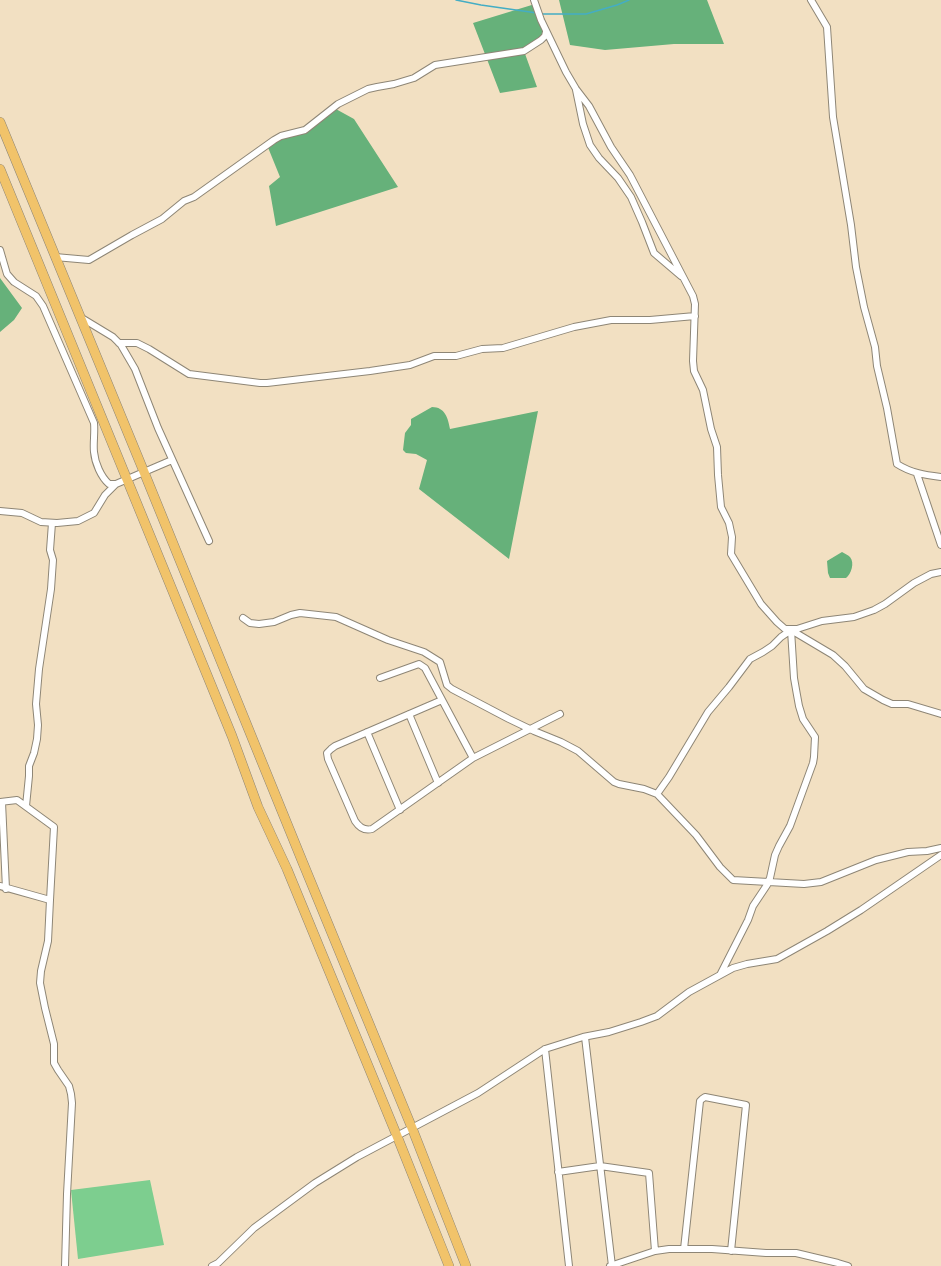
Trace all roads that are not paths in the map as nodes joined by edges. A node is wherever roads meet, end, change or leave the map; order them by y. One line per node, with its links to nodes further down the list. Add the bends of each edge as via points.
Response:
1 (534, 0): 3 (street)
2 (812, 0): 15 (street, via 827,27 833,117 856,267 875,347 897,464)
3 (546, 32): 4 (street); 8 (street, via 541,40 524,51 435,65 414,78 359,93 338,104 305,130 274,140 198,194 184,201 162,219 89,260)
4 (576, 89): 9 (street, via 590,106 630,175); 9 (street, via 590,145 631,197 654,253)
5 (0, 122): 8 (highway)
6 (0, 169): 17 (highway)
7 (0, 250): 18 (street, via 7,274 14,282 36,296 44,306 94,424 94,453 100,472 108,484)
8 (55, 257): 11 (highway)
9 (685, 280): 10 (street, via 694,296)
10 (695, 316): 12 (street, via 611,320 574,326 503,348 482,349 456,356 434,356 410,365 370,371 267,383 188,374 149,349 136,344); 26 (street, via 694,371 704,390 717,448 722,507 729,522 732,554 761,604 777,622)
11 (80, 318): 12 (street); 14 (highway)
12 (119, 343): 13 (street, via 135,369)
13 (172, 460): 14 (street); 22 (street)
14 (144, 472): 17 (street); 48 (highway)
15 (917, 474): 16 (street); 21 (street)
16 (941, 477)
17 (127, 479): 18 (street); 49 (highway, via 232,736 258,807 287,869)
18 (116, 484): 20 (street, via 105,495 94,513 78,521)
19 (0, 511): 20 (street, via 22,513 41,522)
20 (52, 523): 38 (street, via 51,589 36,704 38,732 29,766)
21 (938, 525): 23 (street)
22 (209, 541)
23 (941, 545)
24 (941, 572): 26 (street, via 914,583 874,610 854,617 822,621)
25 (243, 618): 32 (street, via 250,623 259,624 300,613 336,617 388,640 424,652 440,662 447,685)
26 (792, 630): 31 (street, via 833,655 864,689 883,700); 36 (street, via 750,659 708,712); 42 (street, via 796,695 803,719 815,738 814,757 790,826 775,855)
27 (380, 678): 28 (street, via 422,665)
28 (442, 700): 29 (street); 34 (street)
29 (409, 714): 33 (street); 35 (street)
30 (560, 714): 32 (street)
31 (941, 714)
32 (530, 730): 34 (street); 36 (street, via 578,751 614,782)
33 (367, 732): 39 (street); 39 (street, via 330,749 327,753 328,759 357,825 367,830 372,829)
34 (473, 758): 35 (street)
35 (438, 783): 39 (street)
36 (657, 794): 42 (street, via 733,880)
37 (1, 802): 38 (street, via 17,800); 43 (street)
38 (26, 806): 44 (street, via 54,827)
39 (400, 810)
40 (941, 848): 42 (street, via 908,852 876,860 821,882 804,884)
41 (941, 855): 45 (street, via 828,931 777,959 747,964)
42 (769, 881): 45 (street, via 750,912)
43 (3, 888): 44 (street)
44 (50, 900): 55 (street, via 48,941 40,983 54,1044 54,1063 69,1086 72,1103)
45 (720, 975): 46 (street, via 689,992 657,1016 626,1028)
46 (585, 1037): 47 (street); 50 (street)
47 (545, 1049): 48 (street, via 478,1093); 51 (street)
48 (412, 1128): 49 (street); 58 (highway)
49 (397, 1136): 56 (street, via 315,1183 254,1228); 57 (highway)
50 (600, 1166): 51 (street); 53 (street, via 649,1173); 60 (street)
51 (558, 1172): 59 (street)
52 (684, 1249): 53 (street); 54 (street); 54 (street, via 700,1101 705,1097 746,1105)
53 (655, 1251): 60 (street)
54 (731, 1251): 61 (street, via 796,1253)
55 (66, 1266)
56 (212, 1266)
57 (448, 1266)
58 (466, 1266)
59 (568, 1266)
60 (611, 1266)
61 (848, 1266)

